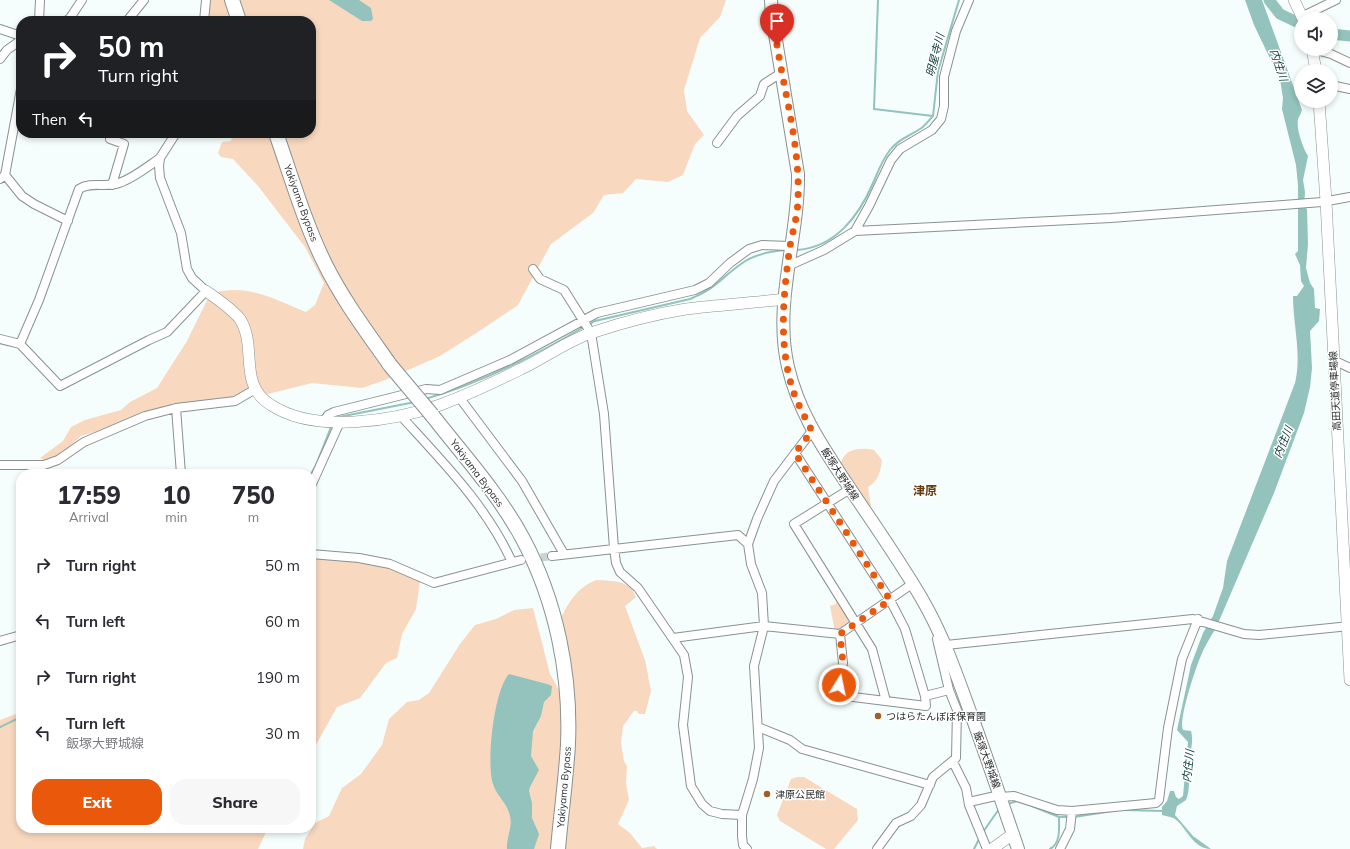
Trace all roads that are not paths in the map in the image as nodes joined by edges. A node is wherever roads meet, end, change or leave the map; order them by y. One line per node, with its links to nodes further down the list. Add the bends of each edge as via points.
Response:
1 (40, 0): 12 (street)
2 (82, 0): 13 (street)
3 (144, 0): 14 (street)
4 (206, 0): 15 (street)
5 (232, 0): 16 (highway)
6 (771, 0): 23 (main road, 飯塚大野城線)
7 (969, 0): 38 (street, via 956,31 944,77 944,106 940,119 932,130 900,149 891,160)
8 (1294, 0): 10 (street)
9 (1336, 0): 11 (street)
10 (1300, 12)
11 (1314, 12)
12 (39, 16)
13 (70, 16)
14 (131, 16)
15 (204, 16)
16 (237, 16)
17 (0, 29): 18 (street)
18 (16, 34)
19 (16, 44): 21 (street)
20 (1335, 56): 22 (street)
21 (0, 59)
22 (1350, 63)
23 (781, 73): 31 (street, via 764,84 760,96 737,116); 39 (main road, 飯塚大野城線, via 798,174 798,199)
24 (1338, 86): 25 (street)
25 (1350, 89)
26 (1319, 108): 36 (street, 高田天道停車場線)
27 (16, 113): 33 (street)
28 (173, 138): 32 (street)
29 (278, 138): 94 (highway, Yakiyama Bypass, bridge, via 301,208 324,262 351,310 390,365 500,503 523,538 540,572 559,635 568,702 568,743)
30 (110, 139): 34 (street, via 124,144)
31 (717, 143)
32 (160, 158): 34 (street, via 134,176); 41 (street, via 160,178 181,233 187,269 192,278)
33 (3, 177): 37 (street, via 22,196)
34 (112, 185): 37 (street, via 85,185 79,189)
35 (1350, 196): 36 (street)
36 (1324, 202): 38 (street, via 1111,218); 47 (street, 高田天道停車場線)
37 (68, 221): 46 (street)
38 (855, 231): 39 (street, via 824,250)
39 (789, 256): 42 (main road, 飯塚大野城線); 43 (street, via 762,245 749,249 709,283 695,290 597,313)
40 (533, 270): 43 (street, via 540,279 564,290)
41 (206, 291): 46 (street, via 167,332 60,386); 49 (street, via 239,318 244,327)
42 (785, 299): 44 (street, via 684,310); 55 (main road, 飯塚大野城線, via 784,338 787,366 797,400)
43 (584, 320): 44 (street); 53 (street, via 510,360 440,390 426,389 334,412)
44 (591, 332): 50 (street, via 522,369); 63 (street, via 604,414)
45 (0, 339): 46 (street)
46 (20, 344)
47 (1334, 360): 48 (street); 75 (street, 高田天道停車場線)
48 (1350, 368)
49 (254, 390): 51 (street, via 235,401); 53 (street, via 271,406 299,417)
50 (459, 397): 52 (street); 65 (street, via 522,481)
51 (176, 408): 57 (street, via 145,416 100,434 58,460 44,464); 58 (street)
52 (400, 415): 54 (street); 68 (street, via 454,473 502,539)
53 (323, 422): 54 (street)
54 (339, 424): 59 (street)
55 (812, 431): 56 (street); 60 (main road, 飯塚大野城線)
56 (795, 453): 61 (street); 62 (street, via 774,481)
57 (0, 465)
58 (181, 469)
59 (316, 475)
60 (850, 489): 61 (street); 69 (main road, 飯塚大野城線)
61 (827, 503): 71 (street); 73 (street, via 794,524)
62 (748, 544): 63 (street, via 738,535); 74 (street, via 751,564 762,593)
63 (614, 548): 65 (street); 78 (street, via 620,572 638,588)
64 (316, 554): 68 (street, via 360,558 390,564 434,583)
65 (564, 554): 66 (street)
66 (552, 556)
67 (522, 560): 68 (street)
68 (512, 562)
69 (912, 584): 70 (main road, 飯塚大野城線); 71 (street)
70 (922, 598): 80 (main road, 飯塚大野城線); 82 (street, via 938,643)
71 (890, 600): 73 (street); 83 (street, via 905,629)
72 (1198, 619): 75 (street, via 1244,634 1259,635); 80 (street); 90 (street, via 1182,660 1168,728 1159,800 1156,803)
73 (857, 623): 76 (street); 84 (street, via 872,649)
74 (764, 626): 76 (street); 78 (street); 85 (street, via 754,666)
75 (1349, 626): 81 (street, 高田天道停車場線)
76 (840, 634): 84 (street, via 843,663 837,695)
77 (16, 636): 79 (street)
78 (673, 638): 91 (street, via 684,655 688,677 683,725 691,786 702,804 710,811)
79 (0, 641)
80 (946, 645): 88 (main road, 飯塚大野城線)
81 (1350, 680)
82 (949, 690): 83 (street); 86 (street, via 957,710 957,754)
83 (925, 696): 84 (street, via 926,706)
84 (886, 701)
85 (758, 727): 87 (street, via 790,740 802,749); 91 (street, via 759,748 754,779)
86 (953, 762): 87 (street, via 933,777); 89 (street, via 966,788)
87 (930, 785): 95 (street, via 921,805 911,816 896,823)
88 (1002, 801): 89 (street); 90 (street, via 1014,796); 92 (main road, 飯塚大野城線)
89 (969, 802): 96 (street)
90 (1072, 813): 99 (street)
91 (742, 815): 93 (street)
92 (1013, 834): 97 (street); 98 (main road, 飯塚大野城線)
93 (744, 848)
94 (558, 849)
95 (877, 849)
96 (986, 849)
97 (992, 849)
98 (1018, 849)
99 (1060, 849)

